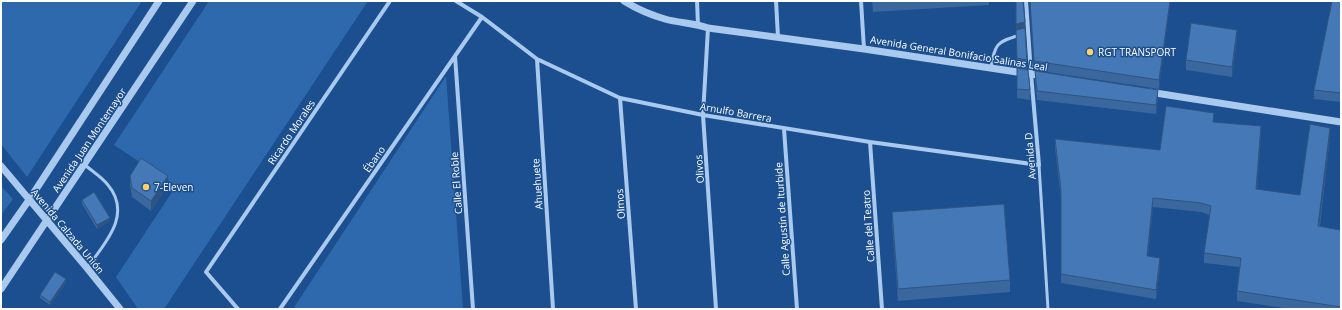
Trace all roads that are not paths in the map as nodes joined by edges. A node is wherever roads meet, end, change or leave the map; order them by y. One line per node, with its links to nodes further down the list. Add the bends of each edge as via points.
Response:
1 (159, 1): 30 (street, Avenida Juan Montemayor)
2 (193, 1): 27 (street, Avenida Juan Montemayor)
3 (390, 1): 36 (street, Ricardo Morales, via 206,272)
4 (456, 1): 10 (street, Arnulfo Barrera)
5 (624, 1): 11 (street, Avenida General Bonifacio Salinas Leal, via 666,19)
6 (697, 1): 11 (street)
7 (776, 1): 14 (street)
8 (861, 1): 15 (street)
9 (1026, 1): 13 (street, Avenida D)
10 (482, 17): 16 (street, Ébano); 17 (street, Arnulfo Barrera)
11 (698, 25): 12 (street, Avenida General Bonifacio Salinas Leal)
12 (708, 28): 14 (street, Avenida General Bonifacio Salinas Leal); 23 (street, Olivos)
13 (1029, 33): 18 (lane, via 1005,39 999,44 995,48); 19 (street, Avenida D)
14 (778, 37): 15 (street, Avenida General Bonifacio Salinas Leal)
15 (864, 49): 18 (street, Avenida General Bonifacio Salinas Leal)
16 (455, 56): 37 (street, Ébano); 38 (street, Calle El Roble)
17 (537, 59): 22 (street, Arnulfo Barrera); 39 (street, Ahuehuete)
18 (991, 68): 19 (street, Avenida General Bonifacio Salinas Leal)
19 (1030, 74): 20 (street, Avenida General Bonifacio Salinas Leal); 28 (street, Avenida D)
20 (1054, 77)
21 (1139, 90): 24 (street)
22 (620, 98): 23 (street, Arnulfo Barrera); 40 (street, Olmos)
23 (703, 115): 25 (street, Arnulfo Barrera); 41 (street, Olivos)
24 (1341, 122)
25 (784, 129): 26 (street, Arnulfo Barrera); 42 (street, Calle Agustín de Iturbide)
26 (870, 142): 28 (street, Arnulfo Barrera); 43 (street, Calle del Teatro)
27 (85, 165): 31 (street, Avenida Juan Montemayor); 33 (lane, via 109,186 116,199 118,212 111,234)
28 (1039, 165): 44 (lane, Avenida D)
29 (1, 166): 30 (street, Avenida Calzada Unión)
30 (29, 200): 31 (street, Avenida Calzada Unión); 32 (street, Avenida Juan Montemayor)
31 (47, 220): 33 (street, Avenida Calzada Unión); 34 (street, Avenida Juan Montemayor)
32 (1, 240)
33 (87, 268): 35 (street, Avenida Calzada Unión)
34 (1, 289)
35 (120, 309)
36 (238, 309)
37 (280, 309)
38 (472, 309)
39 (553, 309)
40 (636, 309)
41 (716, 309)
42 (797, 309)
43 (882, 309)
44 (1048, 309): 45 (lane)
45 (1053, 309)

